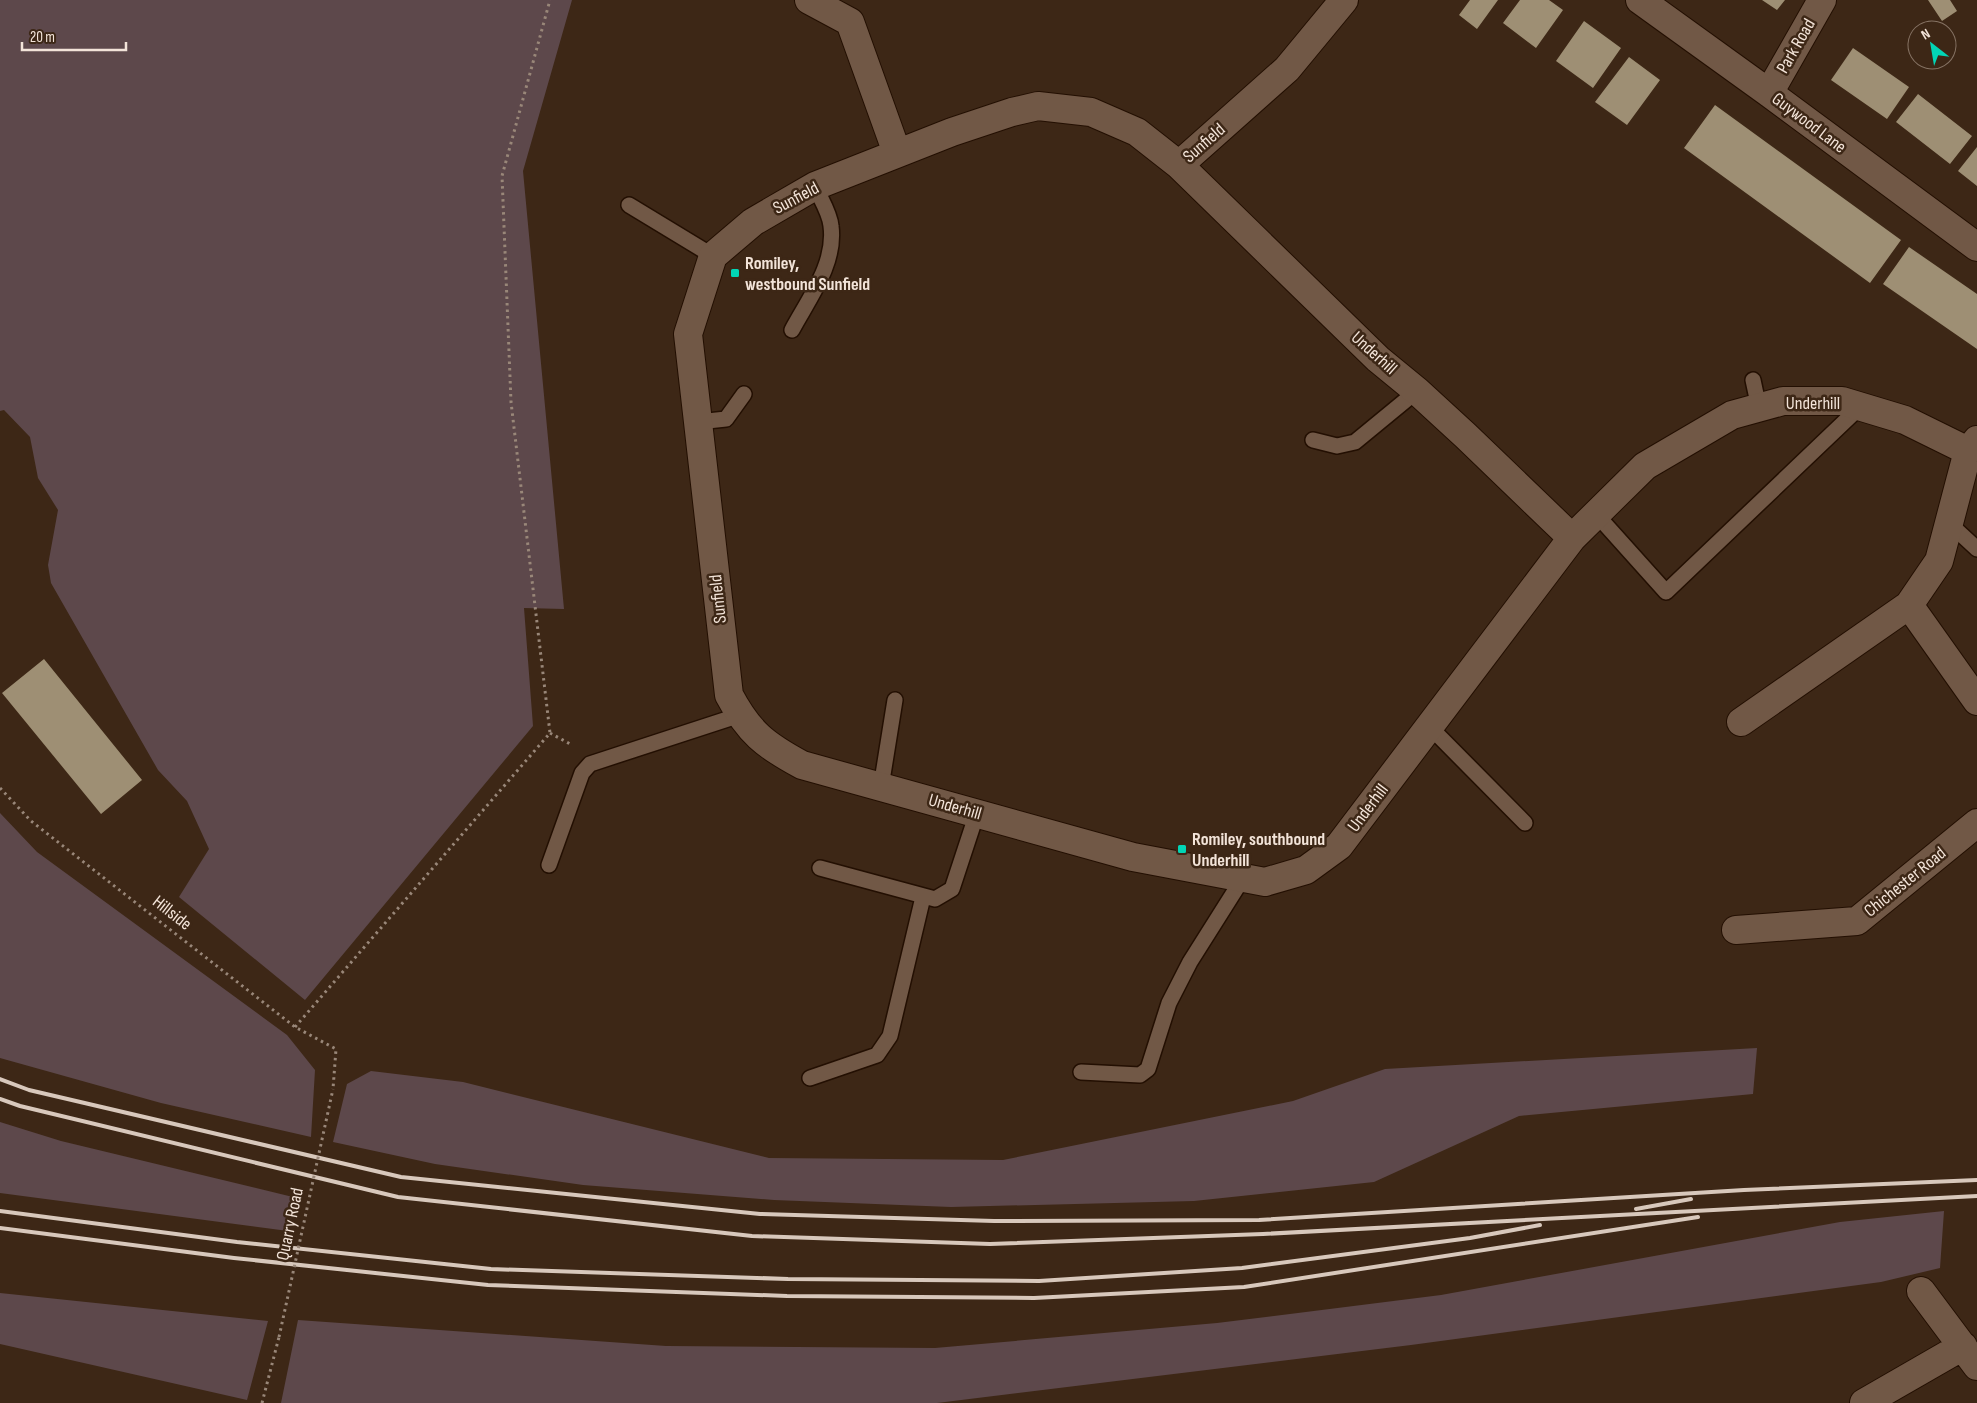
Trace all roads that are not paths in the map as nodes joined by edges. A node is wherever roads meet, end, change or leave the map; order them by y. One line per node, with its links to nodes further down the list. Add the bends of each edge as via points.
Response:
1 (809, 0): 6 (street, via 850,22)
2 (1344, 0): 7 (street, Sunfield, via 1287,70)
3 (1640, 0): 5 (street, Guywood Lane)
4 (1822, 0): 5 (street, Park Road)
5 (1769, 93): 10 (street, Guywood Lane)
6 (897, 153): 7 (street, Sunfield, via 1038,106 1091,112 1137,132); 8 (street, Sunfield)
7 (1179, 165): 14 (street, Underhill, via 1378,359)
8 (815, 186): 11 (street, Sunfield, via 753,222); 12 (lane, via 831,224 832,246 827,265)
9 (629, 205): 11 (lane)
10 (1977, 247)
11 (713, 256): 18 (street, Sunfield, via 688,334)
12 (792, 330)
13 (1753, 380): 17 (lane)
14 (1417, 391): 19 (lane, via 1355,442 1337,446); 23 (street, Underhill)
15 (744, 394): 18 (lane, via 726,419)
16 (1861, 406): 17 (street, Underhill, via 1842,401 1783,401); 20 (street, Underhill); 21 (lane, via 1666,592)
17 (1759, 408): 21 (street, Underhill, via 1732,415 1645,466)
18 (698, 422): 28 (street, Sunfield, via 729,695)
19 (1313, 440)
20 (1972, 446): 22 (street)
21 (1596, 514): 23 (street, Underhill)
22 (1950, 524): 24 (lane); 25 (street, via 1939,561)
23 (1572, 538): 30 (street, Underhill)
24 (1977, 549)
25 (1909, 605): 27 (street); 29 (street)
26 (895, 700): 32 (lane)
27 (1977, 702)
28 (740, 715): 31 (street, Sunfield, via 773,749); 36 (lane, via 590,764 582,773)
29 (1741, 722)
30 (1430, 727): 34 (lane); 38 (street, Underhill, via 1339,846 1306,870 1265,882)
31 (802, 764): 32 (street, Underhill)
32 (881, 786): 33 (street, Underhill)
33 (977, 814): 38 (street, Underhill, via 1133,856); 39 (lane, via 952,889 935,899)
34 (1525, 823)
35 (1977, 823): 40 (street, Chichester Road, via 1857,921)
36 (549, 865)
37 (820, 868): 39 (lane)
38 (1243, 878): 41 (lane, via 1190,962 1169,1003 1148,1069 1140,1075)
39 (923, 896): 42 (lane, via 890,1036 877,1055)
40 (1736, 930)
41 (1080, 1072)
42 (810, 1078)
43 (1921, 1291): 44 (street)
44 (1970, 1356): 45 (street)
45 (1864, 1403)

